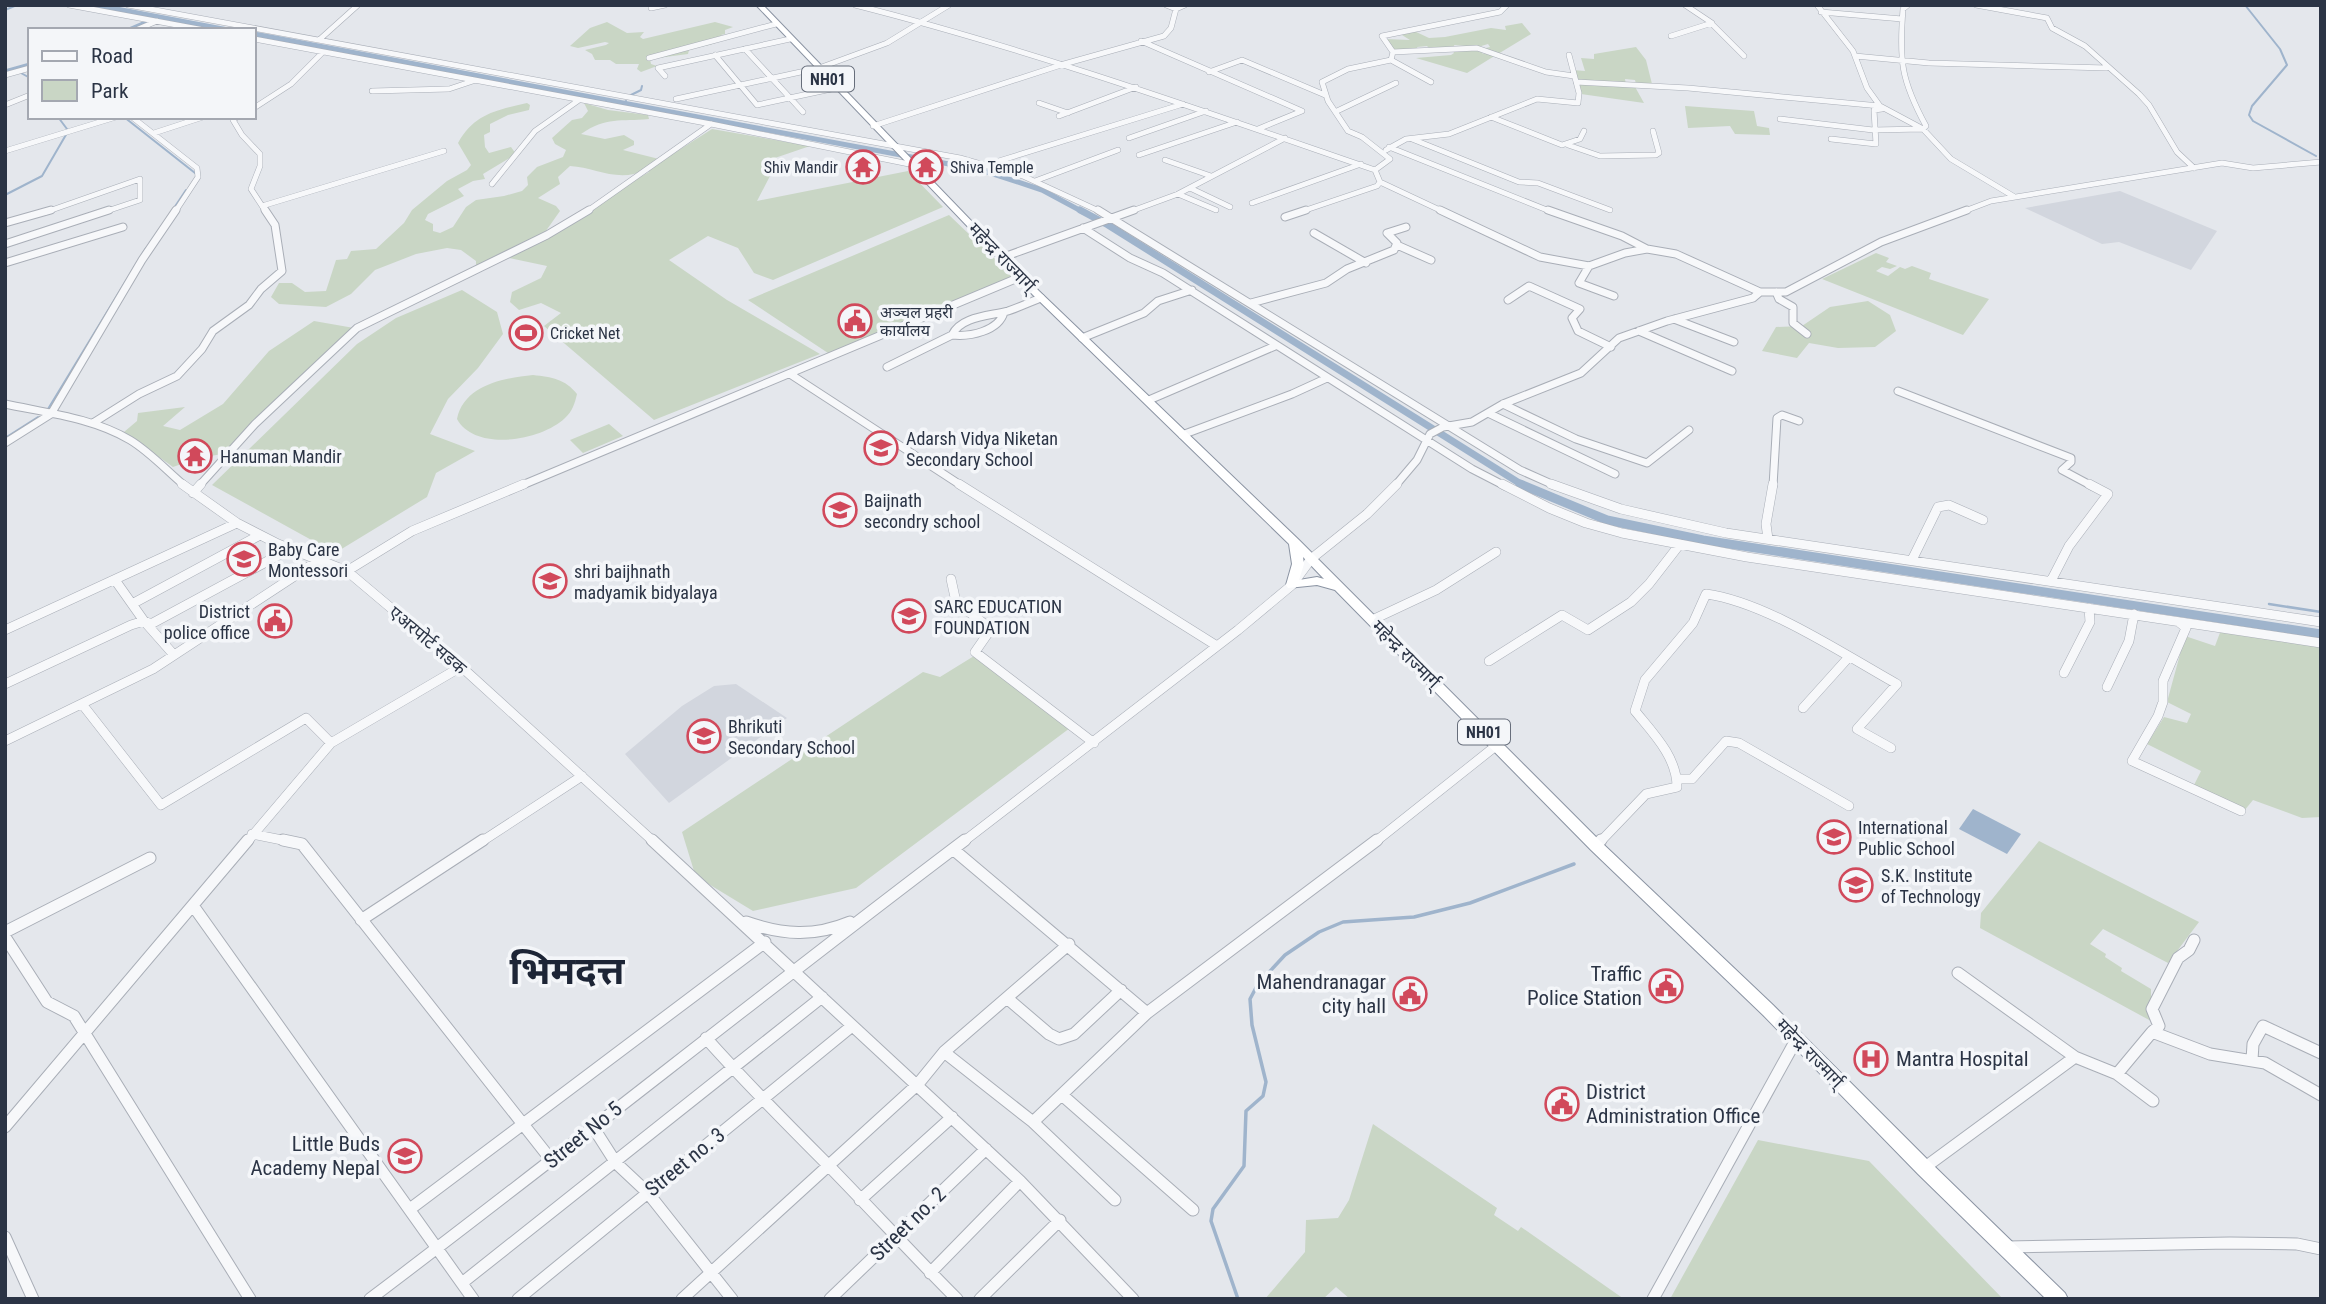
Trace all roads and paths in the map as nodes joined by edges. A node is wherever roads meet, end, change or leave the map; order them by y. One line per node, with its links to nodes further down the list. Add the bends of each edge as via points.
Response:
1 (69, 5): 20 (street)
2 (128, 5): 18 (street)
3 (358, 5): 31 (street)
4 (666, 5): 15 (street)
5 (759, 5): 22 (highway, महेन्द्र राज्मार्ग् / NH01)
6 (855, 5): 21 (street)
7 (949, 5): 21 (street)
8 (1166, 5): 16 (street)
9 (1185, 5): 16 (street)
10 (1507, 5): 36 (street, via 1489,15 1382,36)
11 (1685, 5): 23 (street)
12 (1817, 5): 17 (street)
13 (1908, 5): 19 (street)
14 (1976, 5): 47 (street, via 2047,18 2052,28 2085,47)
15 (650, 8)
16 (1177, 9): 33 (street, via 1164,36)
17 (1821, 12): 19 (street); 41 (street)
18 (173, 15): 20 (street); 26 (street)
19 (1902, 19): 44 (street)
20 (157, 21): 24 (street); 25 (street)
21 (922, 22): 45 (street); 46 (street, via 887,44)
22 (776, 24): 30 (highway, महेन्द्र राज्मार्ग् / NH01); 42 (street)
23 (1712, 24): 28 (street); 40 (street)
24 (141, 28)
25 (194, 28)
26 (249, 28)
27 (256, 29): 31 (street)
28 (1671, 36)
29 (256, 39): 32 (street)
30 (790, 39): 35 (street); 46 (highway, महेन्द्र राज्मार्ग् / NH01)
31 (319, 40): 101 (street)
32 (264, 41): 34 (street); 37 (street)
33 (1141, 41): 45 (street); 50 (street)
34 (256, 44)
35 (744, 49): 38 (street); 54 (street)
36 (1393, 52): 43 (street); 55 (street, via 1476,48)
37 (322, 53): 56 (street); 71 (street, via 294,83)
38 (715, 55): 53 (street, via 658,68); 59 (street)
39 (1569, 55): 55 (street)
40 (1744, 56)
41 (1855, 56): 44 (street); 72 (street, via 1867,88)
42 (649, 58)
43 (1391, 60): 57 (street); 63 (street, via 1333,74 1322,82)
44 (1899, 61): 47 (street); 89 (street, via 1908,93 1926,126)
45 (1064, 64): 60 (street); 86 (street)
46 (819, 68): 54 (street); 61 (highway, महेन्द्र राज्मार्ग् / NH01)
47 (2107, 68): 112 (street, via 2149,105 2177,152)
48 (28, 69): 49 (street)
49 (18, 72): 51 (street); 52 (street)
50 (1209, 72): 63 (street, via 1242,60); 88 (street, via 1300,108)
51 (5, 75)
52 (28, 75)
53 (665, 76)
54 (772, 79): 59 (street); 65 (street)
55 (1575, 79): 72 (street); 78 (street, via 1578,103 1536,99)
56 (475, 81): 62 (street, via 449,89); 67 (street)
57 (1431, 82)
58 (1396, 83): 75 (street)
59 (740, 85): 65 (street, via 757,105); 66 (street)
60 (1136, 87): 69 (street); 76 (street)
61 (836, 88): 65 (street); 86 (highway, महेन्द्र राज्मार्ग् / NH01)
62 (372, 91)
63 (1325, 94): 75 (street)
64 (28, 95): 70 (street)
65 (788, 98): 73 (street)
66 (676, 99)
67 (579, 100): 85 (street); 117 (street, via 542,123)
68 (1039, 103): 76 (street)
69 (1183, 104): 74 (street); 110 (street)
70 (5, 105)
71 (256, 107)
72 (1881, 108): 89 (street); 90 (street, via 1874,110)
73 (803, 111)
74 (1206, 111): 84 (street); 94 (street)
75 (1337, 111): 105 (street, via 1348,131)
76 (1068, 113): 77 (street)
77 (1059, 117)
78 (1491, 117): 96 (street, via 1444,136); 98 (street)
79 (109, 119): 103 (street)
80 (135, 119): 93 (street)
81 (197, 119): 93 (street)
82 (234, 119): 122 (street, via 260,154 251,189)
83 (1780, 119): 87 (street)
84 (1237, 122): 88 (street); 106 (street)
85 (711, 124): 109 (street); 176 (street, via 557,229 357,328 255,424)
86 (873, 125): 101 (highway, महेन्द्र राज्मार्ग् / NH01)
87 (1828, 125): 90 (street); 97 (street)
88 (1258, 129): 95 (street)
89 (1923, 129): 90 (street); 120 (street, via 1951,159)
90 (1873, 130): 97 (street, via 1876,144)
91 (1584, 131): 98 (street)
92 (1653, 131): 98 (street, via 1656,155 1600,156)
93 (154, 133): 167 (street, via 197,168 198,177 142,260)
94 (1129, 138)
95 (1285, 138): 111 (street); 114 (street)
96 (1409, 138): 99 (street); 125 (street, via 1519,182 1538,183)
97 (1831, 139): 100 (street)
98 (1568, 145)
99 (1389, 147): 105 (street); 135 (street)
100 (1833, 147)
101 (898, 148): 109 (highway, महेन्द्र राज्मार्ग् / NH01); 110 (street)
102 (1118, 150): 115 (street)
103 (5, 151)
104 (444, 151): 122 (street)
105 (1382, 153): 113 (street, via 1391,161)
106 (1139, 155)
107 (1166, 160): 114 (street)
108 (2321, 162): 112 (street)
109 (912, 164): 136 (highway, महेन्द्र राज्मार्ग् / NH01)
110 (989, 164): 115 (street)
111 (1362, 164): 113 (street); 121 (street)
112 (2194, 168): 120 (street)
113 (1375, 170): 116 (street)
114 (1211, 176): 118 (street)
115 (1035, 181): 127 (street, via 1070,195)
116 (1380, 181): 126 (street, via 1377,186); 140 (street, via 1525,251)
117 (492, 184)
118 (1190, 188): 119 (street); 123 (street)
119 (1178, 194): 124 (street); 127 (street)
120 (2013, 196): 144 (street, via 1881,242 1786,292)
121 (1252, 203)
122 (262, 206): 169 (street, via 275,225 282,271 249,305 214,331 177,376)
123 (1230, 208)
124 (1216, 210)
125 (1610, 210)
126 (1285, 217)
127 (1108, 220): 131 (street); 148 (street)
128 (5, 223): 133 (street, via 140,179 140,200)
129 (123, 227): 139 (street)
130 (1406, 227): 134 (street, via 1387,233)
131 (1083, 229): 136 (street); 142 (street)
132 (1314, 233): 138 (street)
133 (5, 244)
134 (1396, 245): 137 (street); 138 (street)
135 (1647, 249): 140 (street); 143 (street, via 1676,254)
136 (1001, 258): 141 (highway, महेन्द्र राज्मार्ग् / NH01)
137 (1431, 260)
138 (1366, 262): 148 (street, via 1326,283)
139 (5, 263)
140 (1589, 266): 145 (street, via 1579,283)
141 (1020, 277): 146 (highway, महेन्द्र राज्मार्ग् / NH01); 160 (street)
142 (1191, 290): 154 (street, via 1157,301 1144,313); 156 (street)
143 (1759, 292): 144 (street); 150 (street, via 1753,298)
144 (1776, 292): 152 (street, via 1793,307 1793,323)
145 (1614, 296)
146 (1041, 298): 149 (street); 154 (highway, महेन्द्र राज्मार्ग् / NH01)
147 (1507, 300): 157 (street, via 1528,286 1566,302 1580,309 1572,318 1578,331)
148 (1251, 303): 170 (street)
149 (1004, 312): 153 (street, via 974,317); 153 (street, via 989,328)
150 (1674, 319): 151 (street); 155 (street)
151 (1639, 331): 157 (street, via 1619,338); 159 (street)
152 (1807, 334)
153 (952, 335): 158 (street)
154 (1082, 338): 163 (highway, महेन्द्र राज्मार्ग् / NH01)
155 (1734, 342)
156 (1275, 346): 161 (street); 163 (street)
157 (1611, 347): 165 (street, via 1581,373)
158 (887, 368)
159 (1732, 371)
160 (790, 374): 188 (street, via 412,531); 203 (street)
161 (1327, 378): 172 (street, via 1298,394); 173 (street)
162 (1898, 391): 191 (street, via 2071,458 2062,470 2108,494 2057,562)
163 (1149, 400): 172 (highway, महेन्द्र राज्मार्ग् / NH01)
164 (5, 404): 167 (street, एअरपोर्ट सडक)
165 (1503, 404): 166 (street); 171 (street, via 1576,439 1647,463)
166 (1488, 413): 170 (street); 175 (street)
167 (51, 414): 169 (street, एअरपोर्ट सडक); 174 (street)
168 (1800, 421): 180 (street, via 1782,415 1777,418)
169 (93, 423): 176 (street, एअरपोर्ट सडक, via 133,442)
170 (1451, 427): 173 (street); 180 (street, via 1520,470 1597,504 1670,524)
171 (1689, 430)
172 (1182, 435): 181 (highway, महेन्द्र राज्मार्ग् / NH01)
173 (1428, 436): 182 (street, via 1472,468 1549,508 1622,533); 185 (street, via 1417,460 1395,486)
174 (5, 443)
175 (1615, 474)
176 (193, 493): 178 (street, एअरपोर्ट सडक)
177 (1983, 520): 187 (street, via 1949,505 1938,506)
178 (237, 523): 179 (street, एअरपोर्ट सडक); 190 (street)
179 (260, 536): 183 (street, एअरपोर्ट सडक); 194 (street)
180 (1768, 539): 187 (street)
181 (1295, 543): 185 (highway, महेन्द्र राज्मार्ग् / NH01); 192 (highway, via 1298,564)
182 (1680, 544): 195 (street); 206 (street, via 1649,584 1588,630 1562,615)
183 (292, 548): 186 (street, एअरपोर्ट सडक); 198 (street, via 150,624)
184 (1496, 552): 197 (street, via 1425,598)
185 (1311, 559): 192 (street); 193 (highway, महेन्द्र राज्मार्ग् / NH01)
186 (319, 560): 188 (street, एअरपोर्ट सडक); 204 (street)
187 (1912, 560): 191 (street)
188 (346, 571): 207 (street, एअरपोर्ट सडक)
189 (951, 579): 215 (street, via 956,602 991,629 975,652)
190 (115, 580): 194 (street); 201 (street)
191 (2051, 581): 200 (street)
192 (1292, 585): 193 (highway, via 1317,581); 203 (street)
193 (1342, 589): 197 (highway, महेन्द्र राज्मार्ग् / NH01)
194 (132, 604): 198 (street)
195 (2089, 608): 196 (street); 208 (street, via 2090,622)
196 (2134, 614): 199 (street); 210 (street, via 2129,640)
197 (1372, 620): 216 (highway, महेन्द्र राज्मार्ग् / NH01)
198 (144, 621): 204 (street); 209 (street)
199 (2178, 621): 202 (street); 221 (street, via 2186,628 2163,681 2163,702 2132,761)
200 (2321, 622)
201 (5, 630)
202 (2321, 642)
203 (1217, 646): 215 (street)
204 (174, 655): 211 (street)
205 (1848, 658): 212 (street); 217 (street, via 1896,684 1857,729); 219 (street, via 1777,618 1706,594 1693,623 1645,680 1635,711 1663,746)
206 (1489, 661)
207 (459, 668): 214 (street); 218 (street, एअरपोर्ट सडक)
208 (2064, 673)
209 (5, 684)
210 (2107, 687)
211 (82, 705): 213 (street); 214 (street, via 161,805 306,718)
212 (1803, 708)
213 (5, 741)
214 (331, 743): 222 (street)
215 (1094, 743): 224 (street)
216 (1497, 745): 223 (highway, महेन्द्र राज्मार्ग् / NH01); 240 (street, via 1327,880)
217 (1891, 748)
218 (582, 776): 228 (street); 229 (street, एअरपोर्ट सडक)
219 (1678, 779): 220 (street, via 1692,779 1726,741 1739,743); 223 (street, via 1677,787 1639,799)
220 (1849, 806)
221 (2241, 811)
222 (252, 834): 226 (street); 228 (street, via 302,844)
223 (1596, 846): 245 (highway, महेन्द्र राज्मार्ग् / NH01)
224 (954, 850): 227 (street); 234 (street)
225 (150, 858): 230 (street)
226 (194, 907): 243 (street); 271 (street)
227 (871, 911): 229 (street, via 814,935 786,935); 235 (street, Street No 5)
228 (361, 920): 259 (street)
229 (741, 920): 233 (street, एअरपोर्ट सडक)
230 (5, 932)
231 (5, 937): 243 (street, via 47,1002 75,1017)
232 (2194, 940): 242 (street, via 2178,958 2155,1004 2153,1014 2159,1026)
233 (765, 942): 235 (street, एअरपोर्ट सडक); 259 (street)
234 (1069, 944): 237 (street); 239 (street)
235 (794, 969): 238 (street, एअरपोर्ट सडक); 244 (street, Street No 5)
236 (1958, 973): 248 (street)
237 (1121, 990): 239 (street, via 1074,1034 1059,1040); 240 (street)
238 (822, 997): 241 (street, एअरपोर्ट सडक); 250 (street)
239 (1007, 998): 246 (street)
240 (1147, 1013): 253 (street)
241 (852, 1026): 252 (street, एअरपोर्ट सडक); 255 (street, Street no. 3)
242 (2152, 1032): 249 (street, via 2200,1051); 251 (street)
243 (85, 1033): 260 (street); 283 (street)
244 (706, 1038): 250 (street); 261 (street, Street No 5)
245 (1796, 1040): 266 (highway, महेन्द्र राज्मार्ग् / NH01); 293 (street)
246 (944, 1052): 252 (street); 258 (street)
247 (2321, 1053): 249 (street, via 2263,1027 2253,1044)
248 (2075, 1057): 251 (street); 266 (street)
249 (2252, 1060): 254 (street)
250 (732, 1068): 255 (street); 264 (street)
251 (2118, 1074): 256 (street)
252 (918, 1084): 257 (street, एअरपोर्ट सडक); 265 (street)
253 (1062, 1095): 258 (street); 272 (street)
254 (2321, 1095)
255 (761, 1100): 265 (street); 268 (street, Street no. 3)
256 (2153, 1101)
257 (952, 1117): 262 (street, एअरपोर्ट सडक); 269 (street)
258 (1033, 1122): 270 (street)
259 (523, 1124): 263 (street); 271 (street)
260 (5, 1127)
261 (593, 1127): 263 (street, Street No 5); 264 (street)
262 (986, 1149): 267 (street, एअरपोर्ट सडक); 275 (street, Street no. 2)
263 (552, 1161): 277 (street, Street No 5)
264 (616, 1163): 268 (street); 281 (street)
265 (830, 1166): 269 (street); 279 (street)
266 (1924, 1168): 276 (highway, महेन्द्र राज्मार्ग् / NH01)
267 (1020, 1181): 273 (street, एअरपोर्ट सडक); 280 (street)
268 (648, 1192): 279 (street); 286 (street, Street no. 3)
269 (860, 1199): 275 (street)
270 (1115, 1200)
271 (410, 1209): 277 (street)
272 (1193, 1210)
273 (1060, 1220): 291 (street); 292 (street, एअरपोर्ट सडक)
274 (5, 1237): 282 (street)
275 (894, 1237): 280 (street); 289 (street, Street no. 2)
276 (2006, 1247): 278 (street, via 2230,1243); 294 (highway, महेन्द्र राज्मार्ग् / NH01)
277 (438, 1248): 281 (street); 284 (street, Street No 5)
278 (2321, 1249)
279 (712, 1273): 287 (street); 288 (street)
280 (930, 1273): 290 (street)
281 (462, 1283): 285 (street)
282 (33, 1299)
283 (250, 1299)
284 (370, 1299)
285 (473, 1299)
286 (518, 1299)
287 (682, 1299)
288 (732, 1299)
289 (830, 1299)
290 (957, 1299)
291 (980, 1299)
292 (1133, 1299)
293 (1653, 1299)
294 (2059, 1299)

